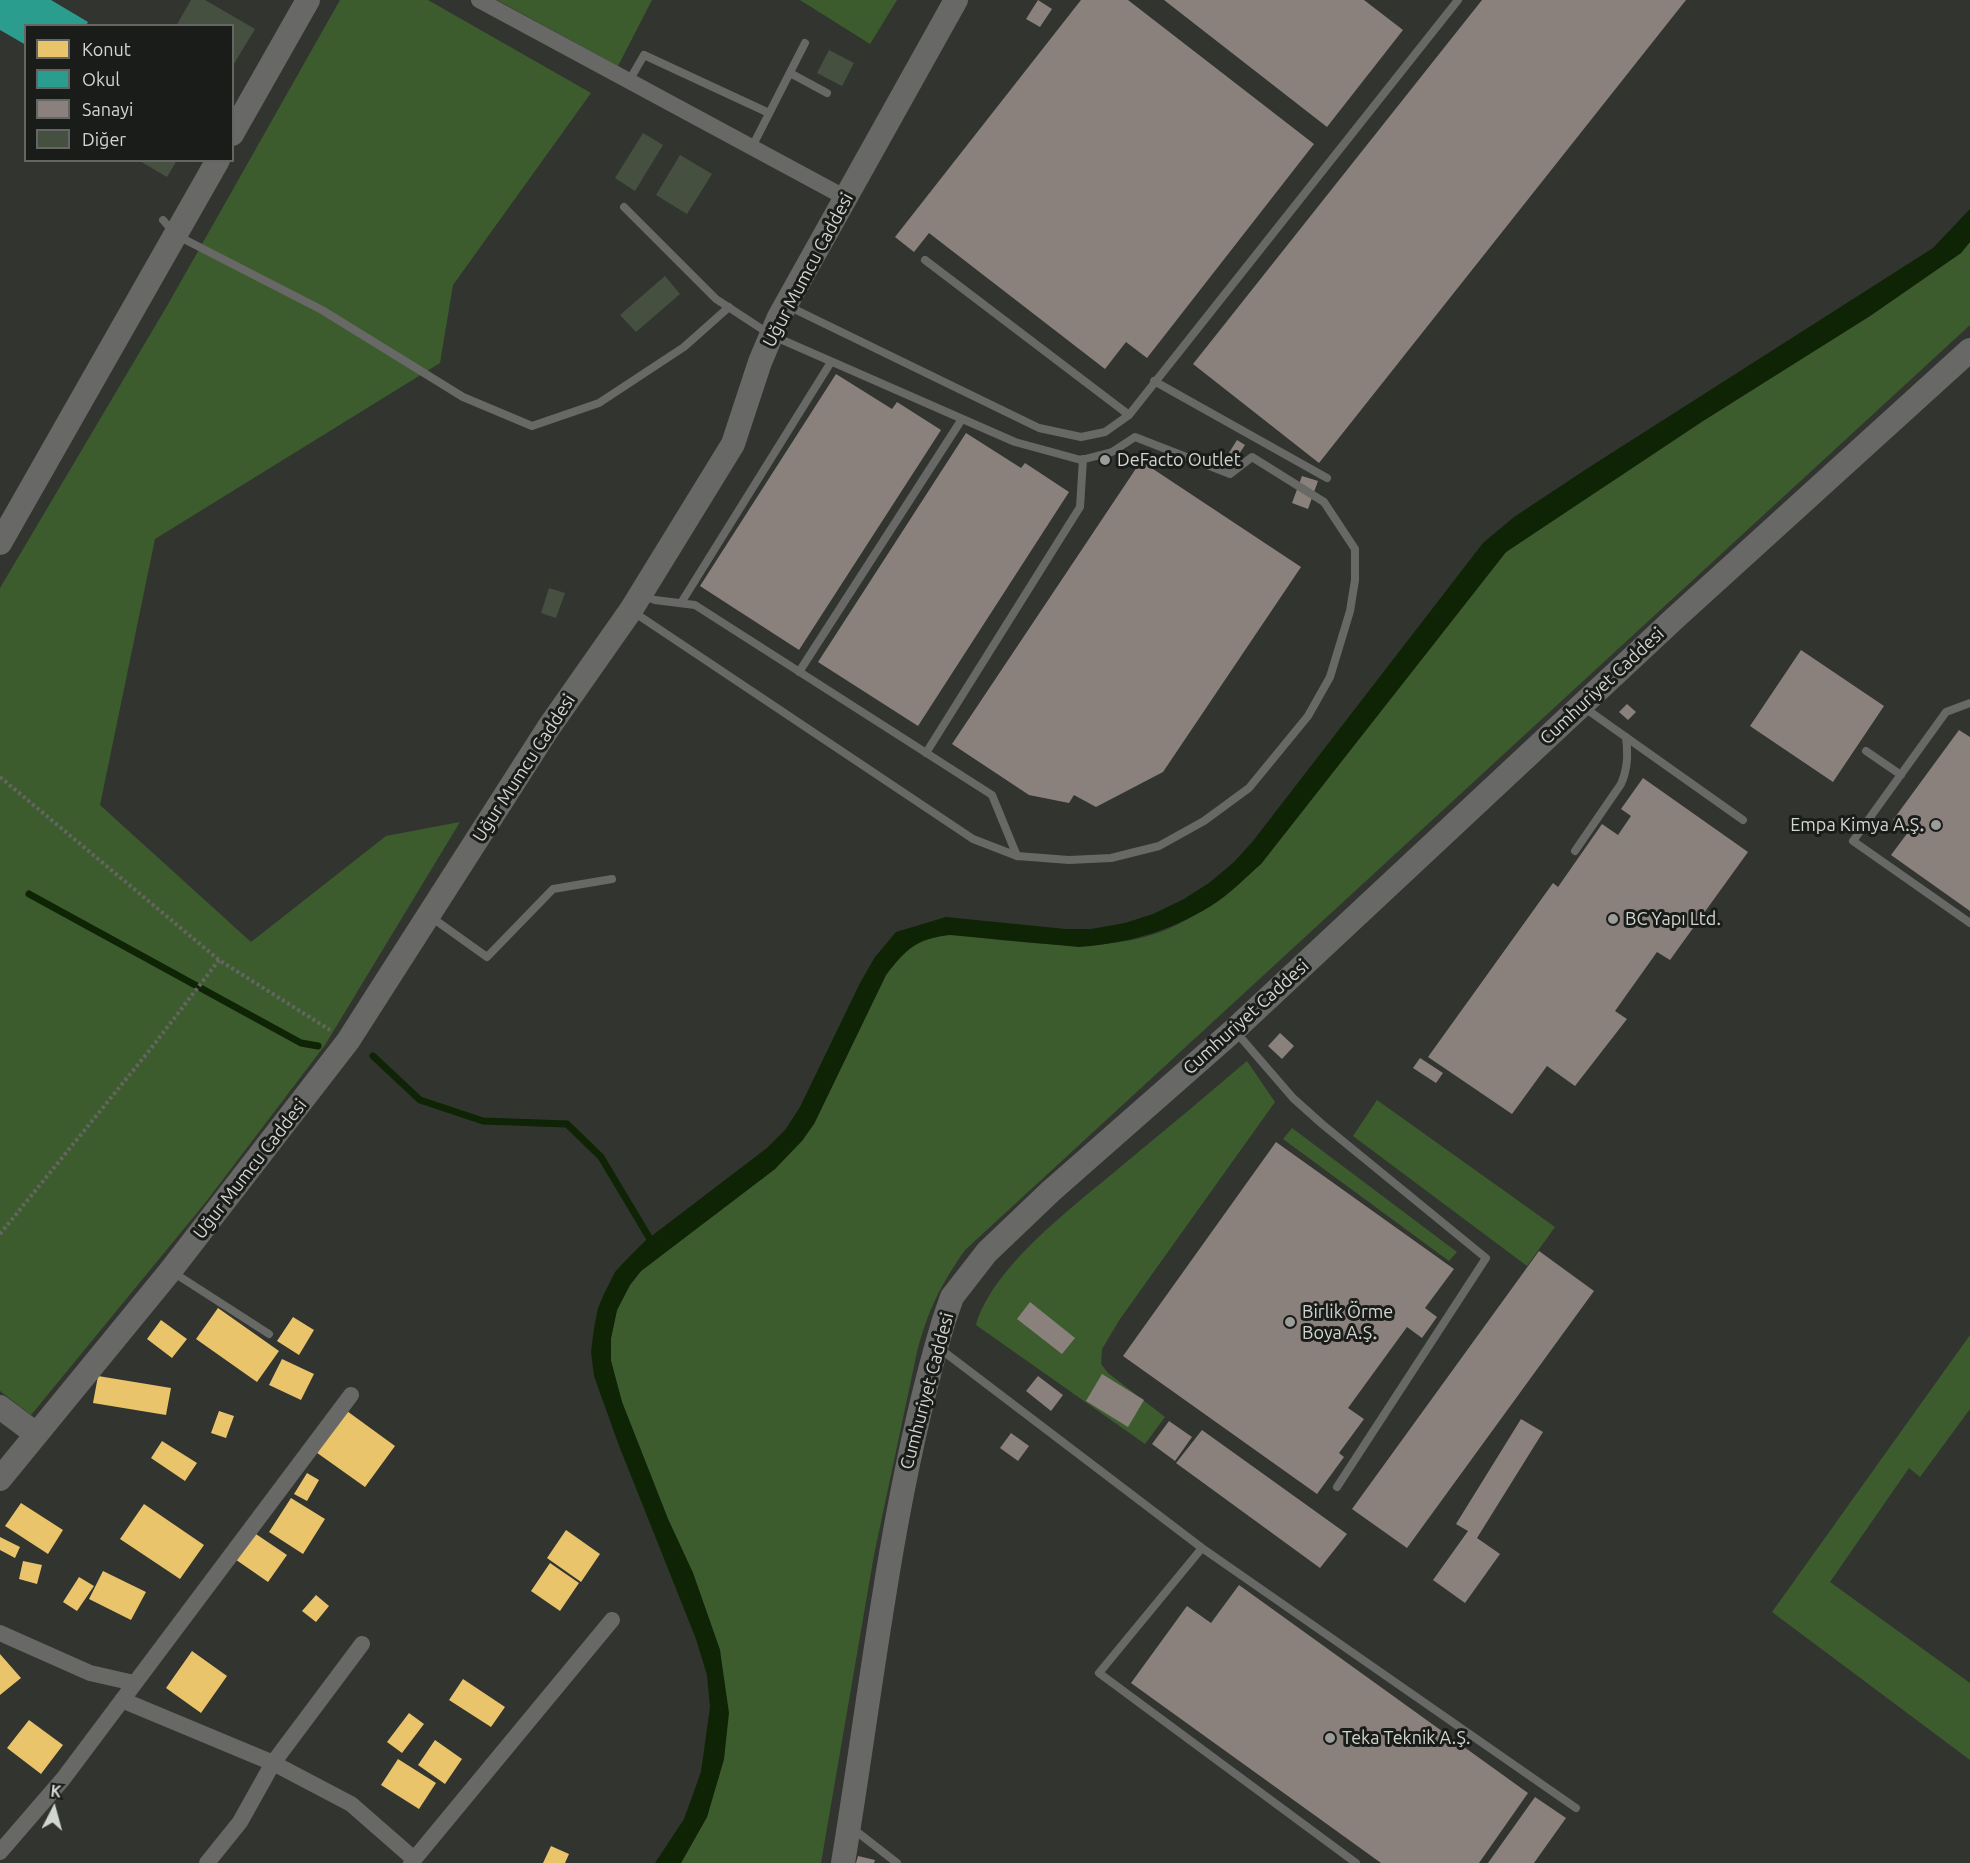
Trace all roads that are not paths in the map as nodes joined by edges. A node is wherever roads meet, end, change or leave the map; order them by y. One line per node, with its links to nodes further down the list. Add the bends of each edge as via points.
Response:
1 (308, 0): 10 (street)
2 (479, 0): 7 (street)
3 (956, 0): 13 (street, Uğur Mumcu Caddesi)
4 (1458, 0): 22 (lane)
5 (805, 43): 6 (lane)
6 (790, 73): 8 (lane); 9 (lane)
7 (629, 81): 9 (lane, via 644,55); 11 (street)
8 (827, 93)
9 (769, 113): 11 (lane)
10 (234, 130)
11 (752, 147): 13 (street)
12 (217, 162): 15 (street)
13 (846, 198): 17 (street, Uğur Mumcu Caddesi)
14 (624, 207): 18 (lane, via 716,299)
15 (169, 227): 18 (lane, via 322,310 464,397 532,426 599,403 684,347); 27 (street)
16 (925, 260): 23 (lane)
17 (786, 305): 19 (street, Uğur Mumcu Caddesi); 23 (lane, via 1039,428 1081,437 1105,432)
18 (729, 307): 19 (lane)
19 (771, 335): 21 (lane); 28 (street, Uğur Mumcu Caddesi, via 733,444)
20 (1970, 350): 32 (street, Cumhuriyet Caddesi)
21 (831, 362): 24 (lane); 29 (lane)
22 (1154, 381): 23 (lane); 26 (lane)
23 (1129, 415)
24 (962, 419): 25 (lane, via 1015,442); 30 (lane)
25 (1083, 459): 35 (lane, via 1080,507); 39 (lane, via 1112,452 1135,437 1230,474 1252,456 1324,502 1355,549 1350,611 1330,677 1308,716 1249,788 1204,821 1159,846 1112,858)
26 (1327, 478)
27 (0, 543)
28 (635, 602): 29 (lane); 39 (lane, via 973,839); 41 (street, Uğur Mumcu Caddesi)
29 (681, 603): 30 (lane, via 694,605)
30 (799, 672): 35 (lane)
31 (1970, 703): 36 (lane, via 1946,712)
32 (1582, 706): 33 (lane); 43 (street, Cumhuriyet Caddesi)
33 (1626, 737): 37 (lane); 38 (lane, via 1628,756 1621,784)
34 (1866, 751): 36 (lane)
35 (926, 753): 39 (lane, via 992,795)
36 (1901, 775): 42 (lane, via 1853,841)
37 (1743, 820)
38 (1575, 851)
39 (1017, 856)
40 (612, 879): 41 (lane, via 553,889 487,957)
41 (428, 915): 44 (street, Uğur Mumcu Caddesi, via 348,1041)
42 (1970, 923)
43 (1234, 1030): 46 (street, Cumhuriyet Caddesi, via 987,1252 952,1298); 51 (lane, via 1293,1098 1486,1258)
44 (171, 1270): 45 (lane); 49 (street, Uğur Mumcu Caddesi)
45 (269, 1334)
46 (936, 1346): 52 (lane); 60 (street, Cumhuriyet Caddesi, via 900,1502)
47 (351, 1395): 56 (street)
48 (0, 1407): 49 (street)
49 (36, 1434): 50 (street, Uğur Mumcu Caddesi)
50 (0, 1479)
51 (1337, 1487)
52 (1202, 1548): 59 (lane); 66 (lane, via 1099,1673)
53 (612, 1620): 62 (street)
54 (0, 1633): 56 (street, via 90,1673)
55 (362, 1644): 58 (street)
56 (134, 1683): 57 (street)
57 (122, 1700): 58 (street); 61 (street, via 63,1779)
58 (273, 1763): 62 (street, via 351,1804); 63 (street, via 240,1822)
59 (1576, 1808)
60 (849, 1826): 64 (street, Cumhuriyet Caddesi); 65 (lane)
61 (0, 1852)
62 (412, 1861)
63 (207, 1863)
64 (843, 1863)
65 (897, 1863)
66 (1356, 1863)

